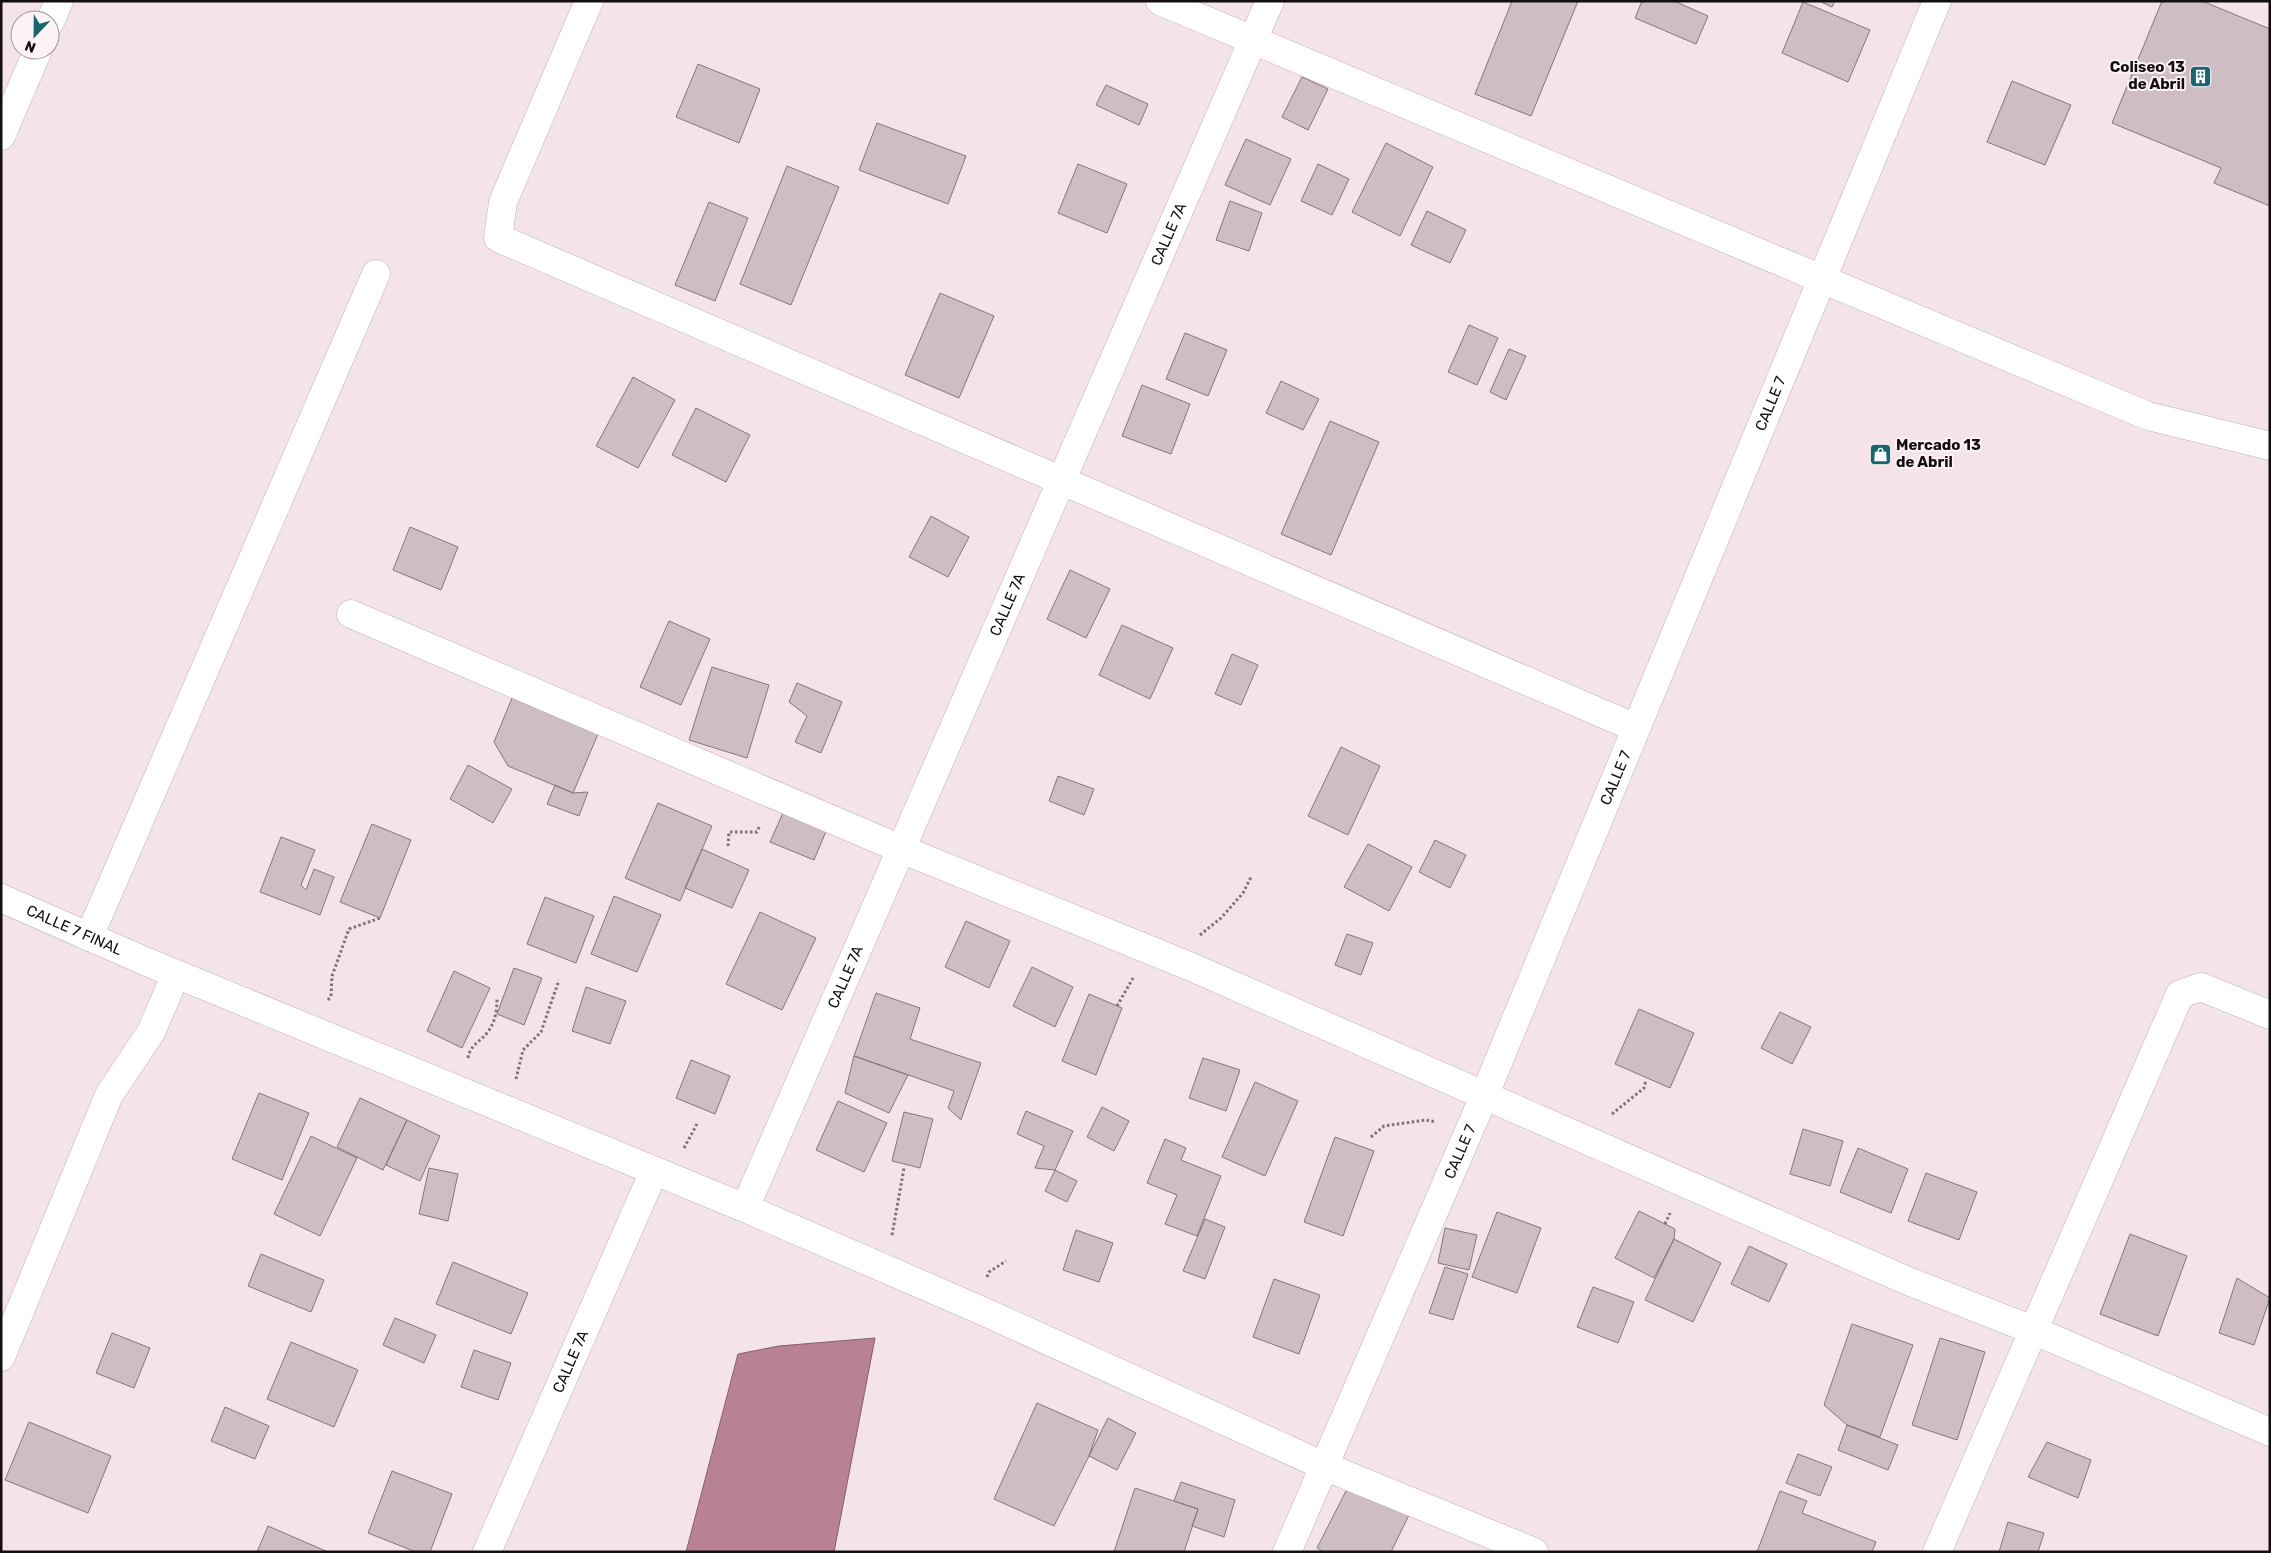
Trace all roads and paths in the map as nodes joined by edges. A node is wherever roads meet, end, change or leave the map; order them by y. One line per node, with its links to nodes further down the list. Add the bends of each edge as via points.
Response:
1 (589, 1): 12 (street, via 503,202 498,238)
2 (1160, 1): 5 (street)
3 (1270, 1): 5 (street, CALLE 7A)
4 (1937, 1): 10 (street, CALLE 7)
5 (1254, 41): 10 (street); 12 (street, CALLE 7A)
6 (31, 60): 7 (street)
7 (10, 89): 8 (street)
8 (1, 136)
9 (376, 274): 19 (street)
10 (1822, 280): 11 (street, via 2148,416); 14 (street, CALLE 7)
11 (2270, 446)
12 (1061, 481): 14 (street); 15 (street, CALLE 7A)
13 (350, 614): 15 (street)
14 (1636, 728): 28 (street, CALLE 7)
15 (900, 849): 20 (street); 35 (street, CALLE 7A)
16 (1251, 877): 20 (path, via 1243,893 1221,918 1198,937)
17 (1, 898): 19 (street, CALLE 7 FINAL)
18 (380, 918): 25 (path, via 349,929 332,976 331,996)
19 (89, 937): 21 (street, CALLE 7 FINAL)
20 (1189, 966): 28 (street)
21 (176, 974): 25 (street, CALLE 7 FINAL); 38 (street, via 151,1032 109,1096)
22 (559, 980): 29 (path, via 541,1032 523,1050)
23 (497, 998): 27 (path, via 497,1014 488,1032 469,1050)
24 (2270, 1016): 37 (street, via 2201,987 2180,994)
25 (307, 1028): 27 (street, CALLE 7 FINAL)
26 (1646, 1080): 32 (path, via 1644,1088 1612,1113)
27 (464, 1093): 29 (street, CALLE 7 FINAL)
28 (1484, 1094): 30 (street, CALLE 7); 32 (street)
29 (510, 1112): 34 (street, CALLE 7 FINAL)
30 (1468, 1133): 31 (path, via 1445,1123 1426,1120 1384,1126); 40 (street, CALLE 7)
31 (1371, 1137)
32 (1601, 1146): 37 (street, via 1908,1281)
33 (904, 1168): 36 (path)
34 (654, 1171): 35 (street, CALLE 7 FINAL); 41 (street, CALLE 7A)
35 (745, 1208): 36 (street, CALLE 7 FINAL)
36 (885, 1270): 40 (street, CALLE 7 FINAL)
37 (2035, 1331): 39 (street); 44 (street)
38 (1, 1357)
39 (2270, 1432)
40 (1324, 1466): 42 (street, CALLE 7); 43 (street, CALLE 7 FINAL)
41 (487, 1552)
42 (1288, 1552)
43 (1534, 1552)
44 (1937, 1552)

